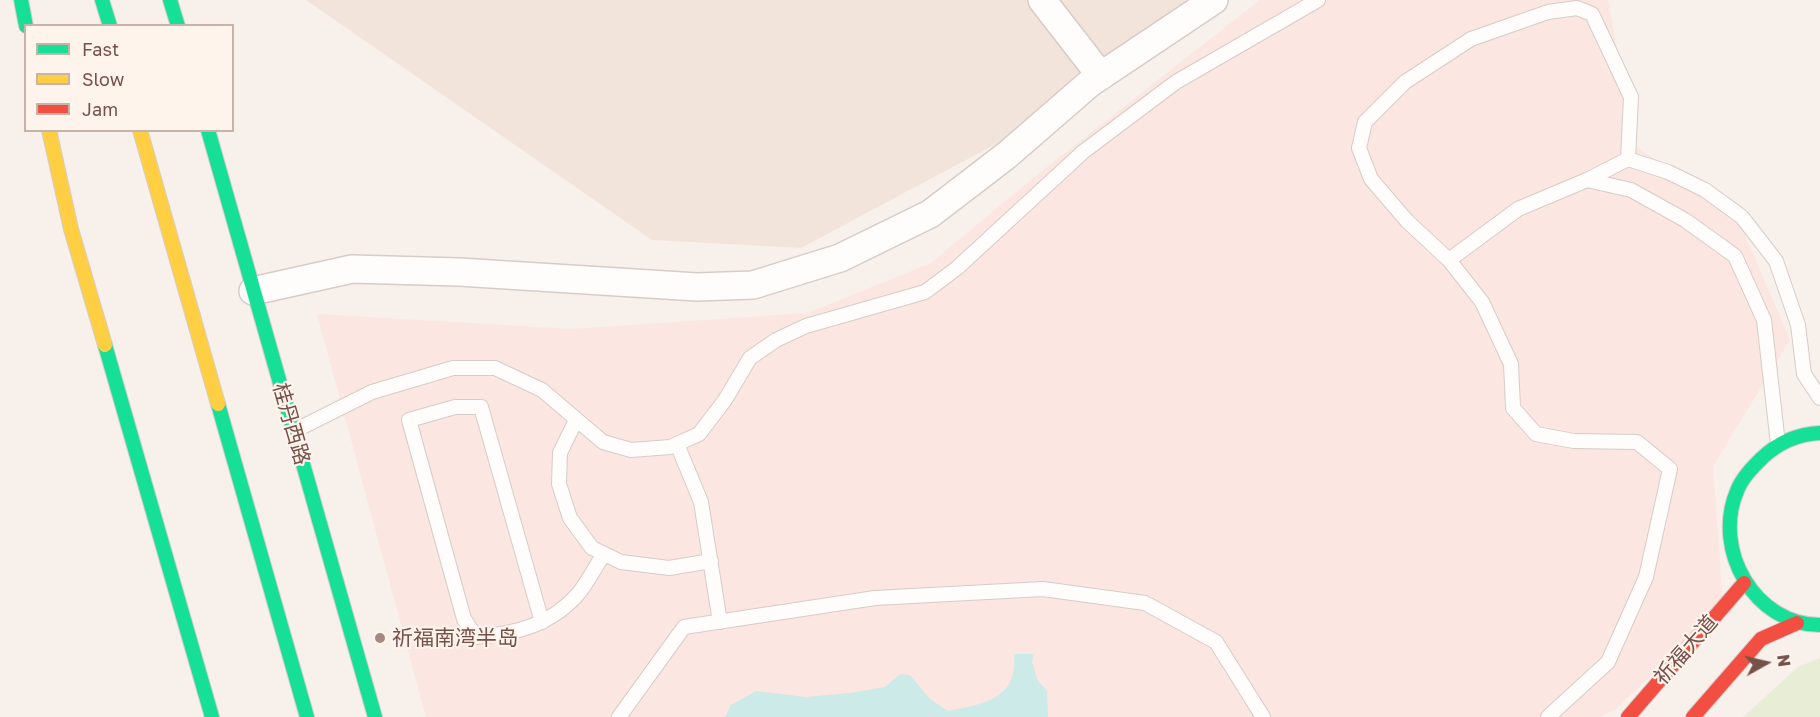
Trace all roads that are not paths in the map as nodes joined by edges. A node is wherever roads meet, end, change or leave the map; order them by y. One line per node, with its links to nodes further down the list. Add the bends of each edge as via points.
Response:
1 (21, 0): 9 (main road)
2 (102, 0): 10 (main road)
3 (170, 0): 11 (main road)
4 (1214, 0): 12 (street)
5 (1318, 0): 24 (lane, via 1176,82 1083,152 957,268 925,292 806,326 750,358 699,434)
6 (1598, 0): 8 (lane)
7 (1050, 3): 12 (street)
8 (1592, 14): 16 (lane, via 1631,97); 18 (lane, via 1576,8 1548,12 1471,39 1405,82 1365,122 1359,148 1371,179 1407,221)
9 (26, 24)
10 (109, 24)
11 (176, 24)
12 (1101, 76): 19 (street, via 930,214 840,258 753,285 697,287 352,269)
13 (49, 132): 33 (main road, via 71,229)
14 (141, 132): 34 (main road)
15 (209, 132): 19 (main road, 桂丹西路)
16 (1628, 159): 17 (lane); 20 (lane, via 1705,190 1742,217 1776,261 1798,325 1804,374)
17 (1587, 180): 18 (lane, via 1518,209); 25 (lane, via 1631,190 1685,220 1735,256 1764,320)
18 (1449, 260): 38 (lane, via 1482,302 1510,364 1513,408 1536,434 1574,441 1637,442 1670,469 1646,577 1608,663)
19 (253, 291): 22 (main road, 桂丹西路)
20 (1820, 398)
21 (576, 420): 22 (lane, via 542,390 495,368 453,368 372,392); 24 (lane, via 603,442 631,450); 26 (lane, via 560,453 559,484 570,518 592,548)
22 (294, 431): 35 (main road, 桂丹西路)
23 (1820, 433): 25 (main road)
24 (677, 444): 27 (lane, via 701,502)
25 (1778, 444): 28 (main road, via 1750,467 1734,496 1728,530)
26 (604, 554): 27 (lane, via 621,562 669,568); 29 (lane, via 579,593 560,612)
27 (711, 561): 30 (lane)
28 (1744, 583): 31 (main road, via 1768,608); 39 (main road, 祈福大道)
29 (542, 622): 29 (lane, via 507,635 476,637 464,619 409,420 454,407 481,406)
30 (720, 622): 36 (lane, via 684,627); 37 (lane, via 875,598 1042,589 1144,603 1216,642)
31 (1797, 623): 32 (main road); 40 (main road, via 1761,639)
32 (1820, 625)
33 (212, 717)
34 (307, 717)
35 (375, 717)
36 (619, 717)
37 (1263, 717)
38 (1548, 717)
39 (1628, 717)
40 (1693, 717)

